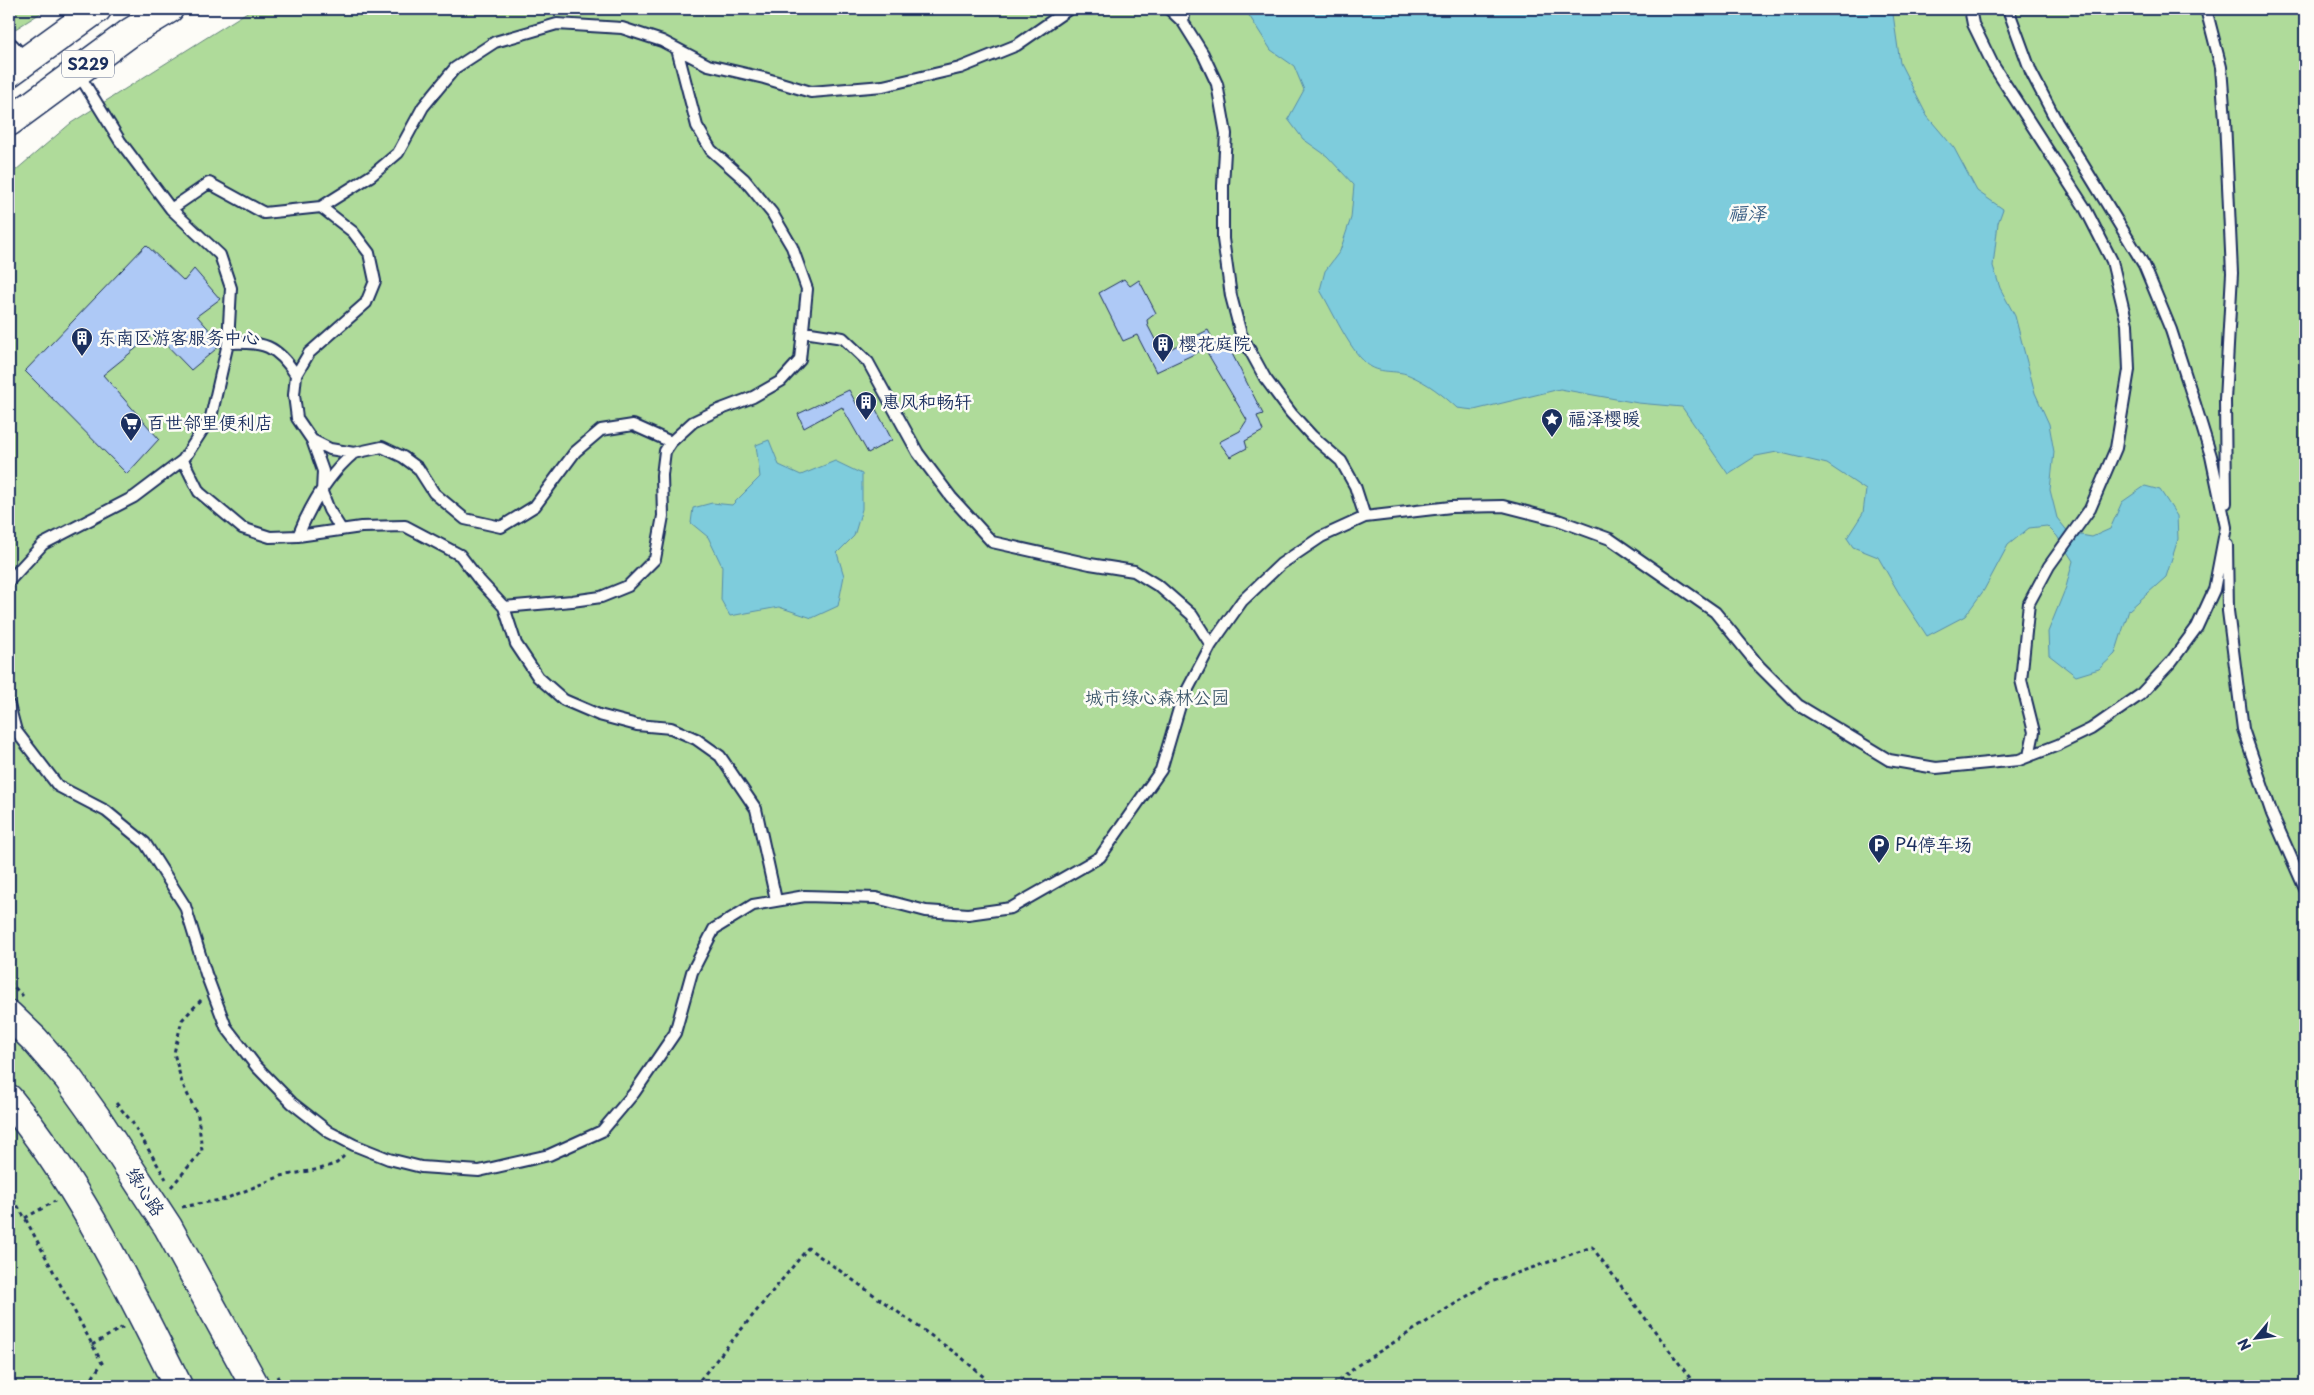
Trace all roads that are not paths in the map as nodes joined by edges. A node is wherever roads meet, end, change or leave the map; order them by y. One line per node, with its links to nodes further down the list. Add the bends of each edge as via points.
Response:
1 (97, 9): 11 (main road, S229)
2 (169, 9): 12 (main road, S229)
3 (1069, 9): 10 (lane, via 1017,45 960,68 883,86 811,92 708,65)
4 (1169, 9): 9 (lane)
5 (1185, 9): 9 (lane)
6 (1970, 9): 32 (lane, via 1973,24 1992,65 2086,208 2112,261 2127,324 2129,370 2116,448 2090,509 2049,566 2029,603 2020,680 2034,732)
7 (2008, 9): 25 (lane, via 2032,72 2057,122 2148,273 2171,330 2208,447)
8 (2206, 9): 25 (lane, via 2221,67 2231,246 2225,400)
9 (1183, 22): 24 (lane, via 1217,84 1226,134 1223,239 1231,296 1241,334 1291,413 1340,461 1355,486)
10 (677, 49): 14 (lane, via 622,28 557,24 495,42 455,68 423,107 398,153 372,175); 16 (lane, via 697,126 710,150 750,186 772,213 792,247 807,289)
11 (13, 62)
12 (77, 72): 13 (main road, S229); 15 (lane, via 120,141)
13 (9, 122)
14 (321, 207): 15 (lane, via 264,213 209,183); 18 (lane, via 353,232 369,253 375,281 366,304 310,353)
15 (171, 209): 17 (lane, via 220,255 231,288)
16 (804, 332): 20 (lane, via 800,360 781,380 753,397 693,422); 30 (lane, via 843,338 868,362 918,453 950,496 992,542 1134,571 1160,587 1192,615)
17 (228, 343): 18 (lane, via 251,341 268,347 285,358); 22 (lane, via 210,417)
18 (296, 375): 19 (lane, via 297,418)
19 (312, 440): 21 (lane, via 330,449); 23 (lane, via 323,471)
20 (671, 442): 21 (lane, via 633,425 601,430 575,452 535,506 501,527 465,519 434,493 418,468 403,457 382,447); 29 (lane, via 665,451 663,516 655,559 628,586 601,596 572,601)
21 (354, 452): 23 (lane)
22 (183, 460): 27 (lane, via 199,492 242,528 270,537); 28 (lane, via 134,497 43,544)
23 (322, 492): 26 (lane); 27 (lane, via 306,516)
24 (1365, 517): 30 (lane, via 1322,538 1281,564 1242,601); 32 (lane, via 1451,507 1503,506 1610,539 1715,612 1759,666 1798,705 1889,760 1936,768 2011,761)
25 (2226, 527): 32 (lane, via 2214,590 2197,627 2171,662 2140,695 2091,729); 33 (lane, via 2228,611 2243,729 2272,814)
26 (341, 529): 27 (lane); 29 (lane, via 405,526 460,555)
27 (298, 536)
28 (9, 581)
29 (504, 607): 34 (lane, via 516,644 538,677 564,700 599,716 637,725 670,728 696,739 720,756 756,809)
30 (1211, 645): 34 (lane, via 1181,702 1161,770 1100,857 1011,908 968,914 926,912 876,898 805,896)
31 (9, 704): 34 (lane, via 16,730 58,786 106,811 145,843 185,906 226,1027 256,1066 292,1103 329,1132 389,1159 421,1167 479,1171 549,1155 602,1130 634,1093 675,1033 692,972 714,929 753,906)
32 (2029, 756)
33 (2305, 889)
34 (776, 900)
35 (9, 1015): 38 (main road, 绿心路, via 68,1078 96,1117 168,1226)
36 (9, 1100): 37 (main road, via 74,1188 111,1252)
37 (178, 1386)
38 (255, 1386)

